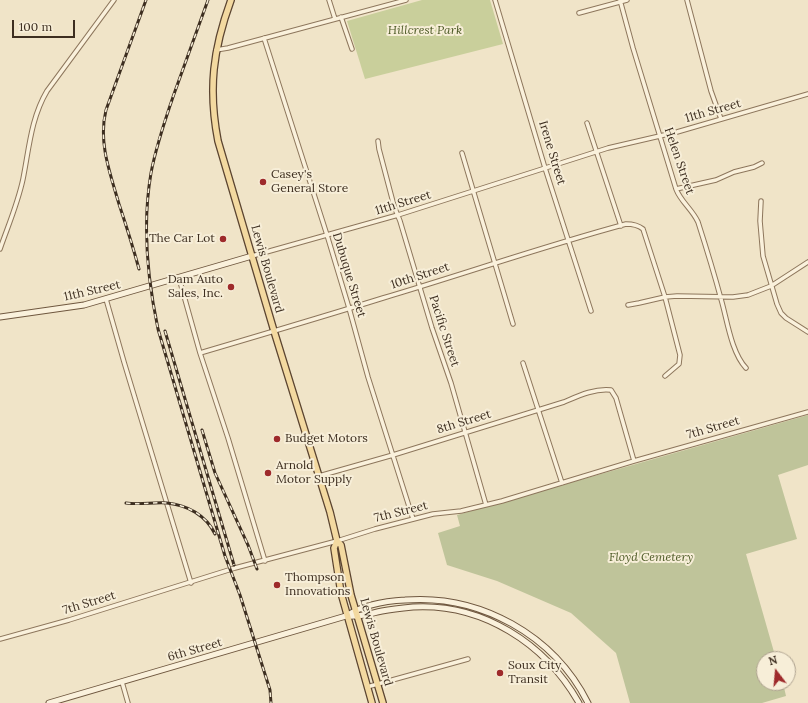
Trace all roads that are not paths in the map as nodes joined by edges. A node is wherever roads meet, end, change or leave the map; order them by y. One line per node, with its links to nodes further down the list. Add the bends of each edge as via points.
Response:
1 (114, 0): 32 (street, via 38,106 18,196)
2 (231, 0): 15 (main road, Lewis Boulevard)
3 (329, 0): 12 (street)
4 (406, 0): 9 (street)
5 (495, 0): 24 (street, Irene Street)
6 (627, 0): 8 (street)
7 (687, 0): 17 (street)
8 (620, 1): 10 (street); 19 (street, Helen Street)
9 (394, 2): 11 (street)
10 (579, 13)
11 (341, 17): 12 (street); 14 (street)
12 (335, 18): 13 (street)
13 (264, 38): 15 (street); 30 (street, Dubuque Street)
14 (352, 49)
15 (216, 50): 33 (main road, Lewis Boulevard, via 212,89 214,123)
16 (808, 94): 17 (street, 11th Street)
17 (721, 119): 19 (street, 11th Street)
18 (587, 123): 21 (street)
19 (660, 136): 21 (street, 11th Street); 25 (street, Helen Street)
20 (378, 141): 28 (street, Pacific Street)
21 (597, 152): 24 (street, 11th Street); 29 (street)
22 (462, 153): 26 (street)
23 (762, 163): 25 (street, via 716,180)
24 (545, 168): 26 (street, 11th Street); 31 (street, Irene Street)
25 (676, 189): 39 (street, Helen Street, via 698,222)
26 (474, 192): 28 (street, 11th Street); 34 (street)
27 (762, 201): 38 (street, via 761,247)
28 (398, 215): 30 (street, 11th Street); 37 (street, Pacific Street)
29 (621, 226): 31 (street, 10th Street); 40 (street, 10th Street, via 633,224 644,231)
30 (327, 235): 33 (street, 11th Street); 43 (street, Dubuque Street)
31 (569, 240): 34 (street, 10th Street); 44 (street, Irene Street)
32 (0, 249)
33 (252, 256): 36 (main road, 11th Street); 47 (main road, Lewis Boulevard)
34 (495, 262): 37 (street, 10th Street); 46 (street)
35 (808, 262): 38 (street)
36 (179, 278): 41 (main road, 11th Street); 49 (street)
37 (419, 286): 43 (street, 10th Street); 55 (street, Pacific Street)
38 (771, 286): 39 (street, via 733,297); 48 (street, via 781,313)
39 (721, 296): 40 (street); 51 (street, Helen Street, via 735,352)
40 (665, 297): 42 (street); 52 (street, via 680,359 678,366)
41 (106, 299): 45 (main road, 11th Street, via 65,309); 64 (street)
42 (628, 305)
43 (349, 308): 47 (street, 10th Street); 56 (street, Dubuque Street)
44 (591, 311)
45 (0, 317)
46 (513, 324)
47 (274, 331): 49 (street, 10th Street); 58 (main road, Lewis Boulevard)
48 (808, 332)
49 (200, 353): 63 (street)
50 (523, 363): 53 (street)
51 (746, 368)
52 (665, 376)
53 (539, 410): 55 (street, 8th Street); 57 (street, 8th Street, via 594,391 612,390); 59 (street)
54 (808, 412): 57 (street, 7th Street)
55 (465, 432): 56 (street, 8th Street); 60 (street, Pacific Street)
56 (393, 455): 58 (street, 8th Street); 61 (street, Dubuque Street)
57 (634, 461): 59 (street, 7th Street)
58 (319, 476): 62 (main road, Lewis Boulevard)
59 (562, 483): 60 (street, 7th Street)
60 (486, 504): 61 (street, 7th Street, via 461,512 433,514)
61 (413, 519): 62 (street, 7th Street)
62 (337, 541): 63 (street, 7th Street); 65 (main road, Lewis Boulevard, via 341,545); 66 (main road, Lewis Boulevard, via 334,548 337,574)
63 (264, 561): 64 (street, 7th Street)
64 (191, 583): 68 (street, 7th Street)
65 (356, 610): 66 (main road, 6th Street); 67 (main road, Lewis Boulevard); 73 (main road, 6th Street, via 413,599 445,601 489,612 513,624 549,651 570,675)
66 (346, 616): 67 (main road, 6th Street); 70 (main road, 6th Street); 72 (main road, Lewis Boulevard)
67 (358, 617): 71 (main road, Lewis Boulevard); 73 (main road, 6th Street, via 415,607 454,610 482,618 511,632 536,649)
68 (0, 638)
69 (468, 659): 71 (street)
70 (122, 682): 74 (main road, 6th Street); 75 (street)
71 (377, 684): 72 (street); 77 (main road, Lewis Boulevard)
72 (367, 687): 76 (main road, Lewis Boulevard)
73 (584, 702)
74 (49, 703)
75 (128, 703)
76 (372, 703)
77 (383, 703)

